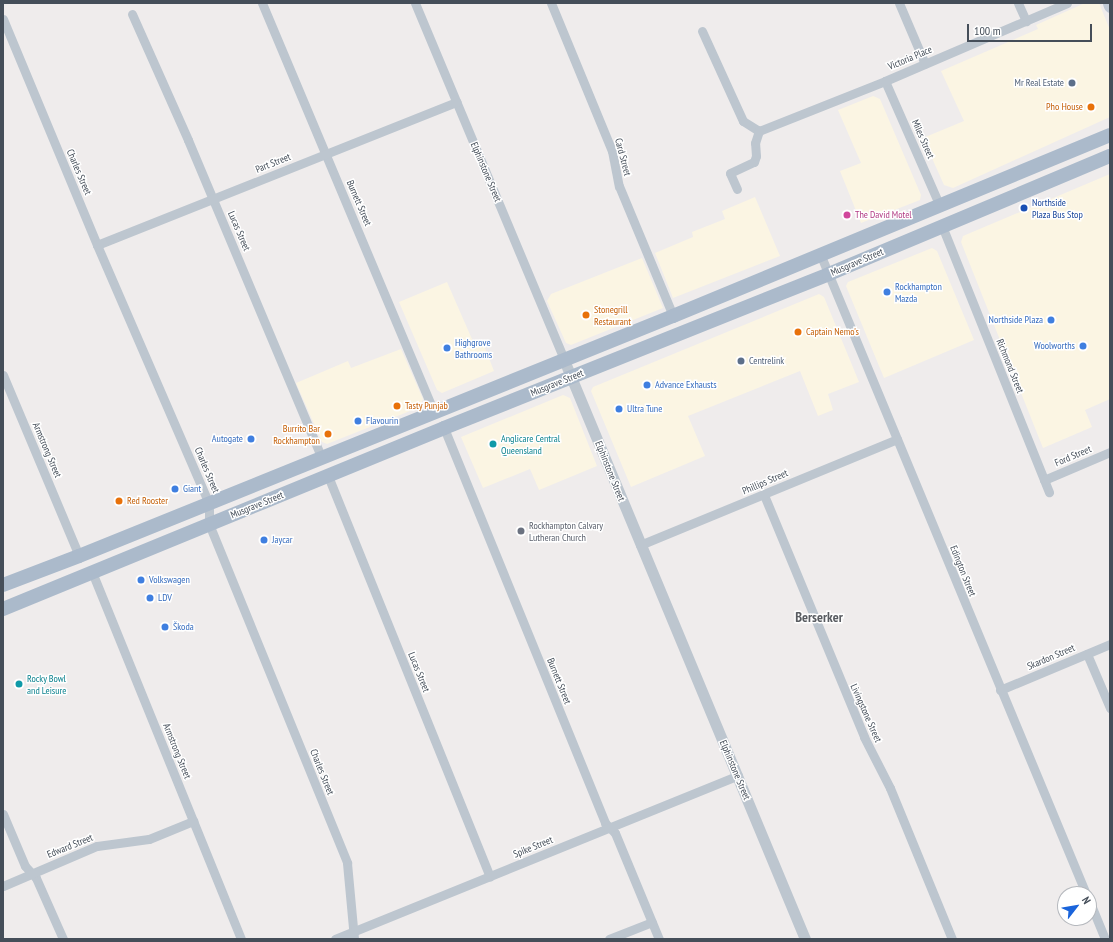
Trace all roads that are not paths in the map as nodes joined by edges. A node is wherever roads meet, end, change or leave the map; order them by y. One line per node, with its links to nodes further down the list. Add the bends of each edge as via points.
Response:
1 (262, 3): 20 (street, Burnett Street)
2 (415, 3): 15 (street, Elphinstone Street)
3 (551, 3): 29 (street, Card Street, via 612,151 619,186)
4 (899, 3): 13 (street)
5 (1018, 3): 11 (street)
6 (1067, 3): 11 (street, Victoria Place)
7 (1109, 3): 8 (main road)
8 (1110, 6)
9 (132, 14): 23 (street, Lucas Street)
10 (3, 19): 26 (street, Charles Street)
11 (1026, 21): 13 (street, Victoria Place)
12 (702, 30): 16 (street, via 743,121)
13 (925, 64): 14 (street, Victoria Place)
14 (885, 81): 16 (street, Victoria Place); 24 (street, Miles Street)
15 (457, 102): 20 (street, Part Street); 30 (street, Elphinstone Street)
16 (759, 130): 22 (street, via 754,162 730,173)
17 (1110, 130): 19 (main road)
18 (1110, 135): 19 (main road, Musgrave Street)
19 (1086, 145): 24 (main road, Musgrave Street)
20 (326, 154): 23 (street, Part Street); 33 (street, Burnett Street)
21 (1110, 156): 25 (main road, Musgrave Street)
22 (737, 189)
23 (213, 199): 26 (street, Part Street); 37 (street, Lucas Street)
24 (940, 206): 27 (main road, Musgrave Street)
25 (942, 226): 28 (main road, Musgrave Street); 39 (street, Richmond Street)
26 (97, 245): 42 (street, Charles Street)
27 (821, 256): 28 (street, Edington Street); 29 (main road, Musgrave Street)
28 (829, 274): 32 (main road, Musgrave Street); 35 (street, Edington Street)
29 (673, 316): 30 (main road, Musgrave Street)
30 (564, 360): 32 (street, Elphinstone Street); 33 (main road, Musgrave Street)
31 (3, 375): 45 (street, Armstrong Street)
32 (572, 378): 34 (main road, Musgrave Street); 44 (street, Elphinstone Street)
33 (434, 413): 37 (main road, Musgrave Street)
34 (444, 428): 38 (main road, Musgrave Street); 56 (street, Burnett Street, via 605,823)
35 (897, 439): 41 (street, Phillips Street); 51 (street, Edington Street)
36 (1110, 452): 39 (street, Ford Street)
37 (322, 458): 42 (main road, Musgrave Street)
38 (328, 476): 43 (main road, Musgrave Street); 58 (street, Lucas Street)
39 (1044, 480): 40 (street, Richmond Street)
40 (1049, 492)
41 (764, 495): 44 (street, Phillips Street); 70 (street, Livingstone Street, via 864,737 890,788)
42 (209, 504): 43 (street, Charles Street); 45 (main road, Musgrave Street)
43 (209, 524): 46 (main road, Musgrave Street); 63 (street, Charles Street, via 347,863)
44 (640, 545): 53 (street, Elphinstone Street)
45 (79, 556): 47 (main road, Musgrave Street)
46 (92, 572): 48 (main road, Musgrave Street); 55 (street, Armstrong Street)
47 (3, 585)
48 (3, 609)
49 (1110, 644): 50 (street, Skardon Street)
50 (1087, 654): 51 (street, Skardon Street); 52 (street)
51 (1000, 690): 60 (street, Edington Street)
52 (1110, 708)
53 (738, 775): 56 (street, Spike Street); 69 (street, Elphinstone Street)
54 (3, 814): 57 (street, via 25,866)
55 (193, 821): 57 (street, Edward Street, via 148,839 97,846); 65 (street, Armstrong Street)
56 (610, 828): 58 (street, Spike Street); 62 (street, Burnett Street, via 615,833)
57 (31, 874): 59 (street, Edward Street); 64 (street, via 36,878)
58 (490, 876): 63 (street, Spike Street)
59 (3, 886)
60 (1083, 886)
61 (1097, 920): 71 (street)
62 (652, 922): 67 (street); 68 (street, Burnett Street)
63 (354, 935): 66 (street, Spike Street)
64 (62, 939)
65 (241, 939)
66 (335, 939)
67 (609, 939)
68 (659, 939)
69 (804, 939)
70 (952, 939)
71 (1105, 939)

